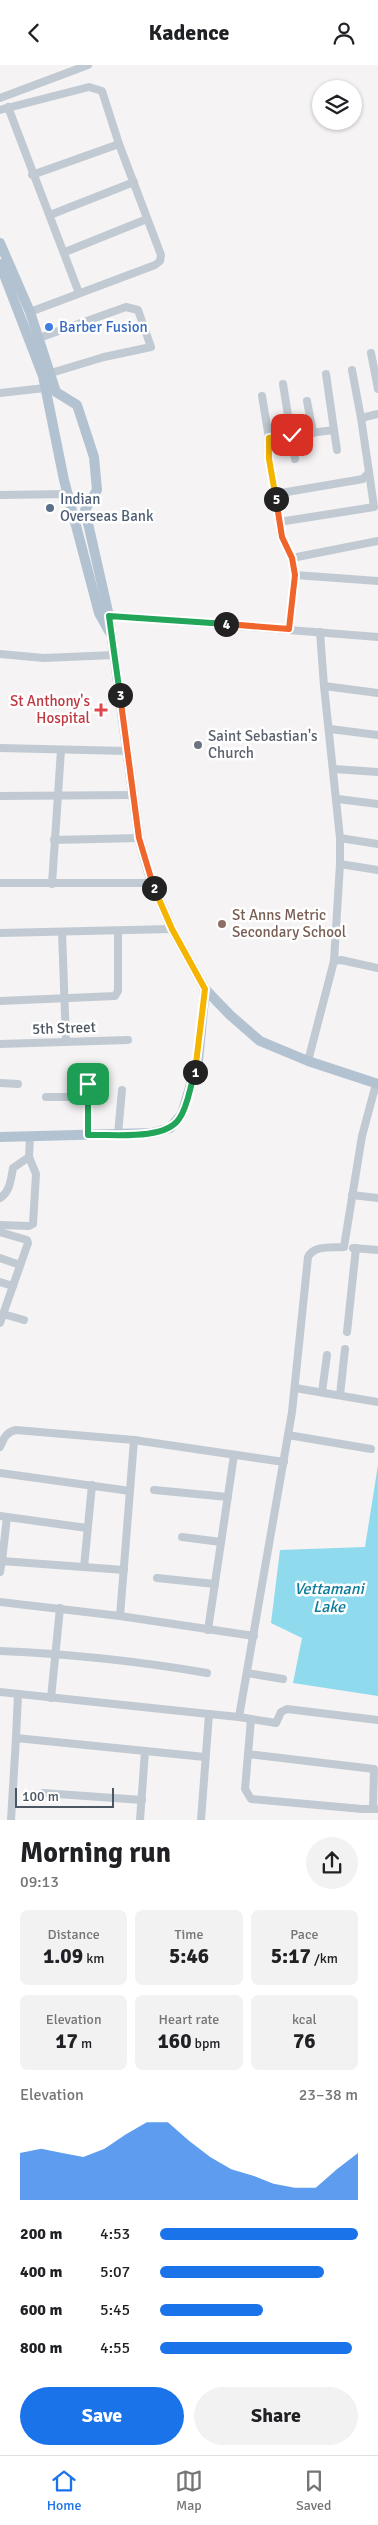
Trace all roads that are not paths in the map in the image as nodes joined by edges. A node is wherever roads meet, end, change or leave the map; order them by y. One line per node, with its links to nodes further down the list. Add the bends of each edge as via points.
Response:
1 (88, 65): 2 (street)
2 (0, 98)
3 (4, 109): 4 (street, via 89,87 97,89 102,91); 5 (street)
4 (118, 143): 5 (street); 6 (street)
5 (32, 175): 7 (street)
6 (134, 181): 7 (street); 8 (street)
7 (50, 215): 10 (street)
8 (147, 219): 10 (street); 12 (street, via 161,255 160,261)
9 (0, 243): 13 (main road)
10 (65, 253): 12 (street)
11 (0, 264): 20 (main road, via 31,341)
12 (79, 293): 13 (street)
13 (30, 312): 14 (main road)
14 (39, 339): 17 (main road); 17 (street, via 126,307 138,310 151,347)
15 (372, 353): 21 (street)
16 (352, 370): 26 (street)
17 (51, 373): 42 (main road, via 56,392 77,405 94,457 97,491 85,510)
18 (326, 374): 27 (street)
19 (283, 384): 29 (street)
20 (45, 388): 22 (street); 34 (main road)
21 (378, 389)
22 (0, 393)
23 (262, 396): 30 (street)
24 (307, 401): 28 (street)
25 (378, 414): 26 (street)
26 (361, 417): 33 (street)
27 (334, 430): 28 (street); 31 (street)
28 (313, 433): 29 (street)
29 (292, 435): 30 (street); 32 (street)
30 (269, 438): 35 (street)
31 (337, 450)
32 (295, 459)
33 (368, 472): 35 (street, via 363,479); 37 (street, via 374,507)
34 (68, 494): 36 (street); 45 (main road, via 99,613)
35 (275, 494): 37 (street)
36 (0, 495)
37 (280, 522): 39 (street, via 282,537)
38 (378, 541): 39 (street)
39 (292, 558): 40 (street)
40 (295, 575): 41 (street); 43 (street)
41 (378, 581)
42 (109, 616): 43 (street); 45 (main road)
43 (289, 629): 44 (street)
44 (320, 631): 46 (street); 49 (street)
45 (112, 636): 48 (main road)
46 (378, 637)
47 (0, 653): 48 (street, via 44,658)
48 (114, 655): 55 (main road)
49 (324, 686): 50 (street); 51 (street)
50 (378, 693)
51 (330, 729): 52 (street); 56 (street)
52 (378, 735)
53 (0, 748): 54 (street)
54 (61, 750): 55 (street); 58 (street)
55 (128, 751): 59 (main road)
56 (334, 769): 57 (street); 61 (street)
57 (378, 771)
58 (57, 795): 59 (street); 60 (street); 65 (street)
59 (134, 795): 63 (main road)
60 (0, 796)
61 (338, 799): 62 (street); 64 (street)
62 (378, 804)
63 (139, 838): 65 (street); 71 (main road)
64 (340, 838): 66 (street); 67 (street)
65 (54, 839): 70 (street)
66 (378, 844)
67 (340, 864): 68 (street); 76 (street)
68 (378, 870)
69 (0, 883): 70 (street)
70 (52, 883): 71 (street)
71 (152, 883): 72 (main road)
72 (172, 929): 73 (street); 78 (main road)
73 (118, 931): 74 (street); 79 (street, via 118,991 115,996)
74 (62, 932): 75 (street); 79 (street)
75 (0, 933)
76 (334, 961): 77 (street); 84 (street)
77 (378, 967)
78 (205, 989): 84 (main road, via 260,1041); 92 (main road, via 198,1061 182,1114 174,1125 159,1132)
79 (64, 999): 80 (street); 82 (street)
80 (0, 1001)
81 (128, 1040): 82 (street, 5th Street)
82 (66, 1041): 83 (street, 5th Street)
83 (0, 1044)
84 (308, 1061): 88 (main road)
85 (0, 1083): 86 (street)
86 (18, 1083)
87 (88, 1084): 91 (street)
88 (377, 1084): 97 (street, via 364,1128)
89 (122, 1090): 92 (street)
90 (46, 1097): 91 (street)
91 (88, 1097): 93 (street)
92 (118, 1134): 93 (main road)
93 (88, 1135): 94 (main road)
94 (30, 1136): 95 (main road); 96 (street)
95 (0, 1137)
96 (29, 1157): 98 (street, via 13,1168 10,1185); 100 (street, via 36,1174 33,1224)
97 (352, 1195): 99 (street); 102 (street)
98 (0, 1198)
99 (378, 1198)
100 (0, 1225)
101 (0, 1232): 106 (street, via 27,1240)
102 (344, 1247): 103 (street); 115 (street, via 316,1249 308,1257)
103 (356, 1249): 104 (street); 112 (street)
104 (378, 1251)
105 (0, 1257): 106 (street)
106 (20, 1265): 108 (street)
107 (0, 1282): 108 (street)
108 (13, 1287): 109 (street)
109 (3, 1310): 110 (street); 111 (street)
110 (24, 1320)
111 (0, 1323)
112 (347, 1332)
113 (345, 1349): 117 (street)
114 (327, 1355): 116 (street)
115 (295, 1388): 116 (street); 119 (street)
116 (322, 1392): 117 (street)
117 (340, 1395): 118 (street)
118 (378, 1401)
119 (288, 1435): 122 (street); 124 (street)
120 (134, 1441): 121 (street, via 16,1430 4,1437); 123 (street); 128 (street)
121 (0, 1447)
122 (371, 1449)
123 (234, 1455): 124 (street); 129 (street)
124 (284, 1462): 144 (street)
125 (0, 1473): 126 (street)
126 (92, 1485): 128 (street); 131 (street)
127 (154, 1490): 129 (street)
128 (130, 1491): 136 (street)
129 (228, 1497): 133 (street)
130 (4, 1516): 131 (street); 134 (street)
131 (88, 1528): 135 (street)
132 (182, 1537): 133 (street)
133 (221, 1541): 139 (street)
134 (2, 1561): 135 (street); 137 (street)
135 (84, 1567): 136 (street)
136 (124, 1570): 142 (street)
137 (0, 1572)
138 (157, 1578): 139 (street)
139 (215, 1585): 143 (street)
140 (0, 1602): 141 (street)
141 (60, 1608): 142 (street); 146 (street)
142 (120, 1616): 143 (street)
143 (208, 1630): 144 (street)
144 (254, 1636): 148 (street)
145 (0, 1651): 146 (street)
146 (57, 1654): 147 (street); 152 (street)
147 (207, 1673)
148 (247, 1673): 149 (street); 154 (street)
149 (283, 1679)
150 (0, 1692): 151 (street)
151 (18, 1694): 152 (street); 157 (street)
152 (51, 1697): 153 (street)
153 (209, 1714): 154 (street); 160 (street)
154 (239, 1717): 155 (street)
155 (251, 1719): 156 (street, via 276,1723 281,1712 287,1709); 159 (street)
156 (378, 1720)
157 (16, 1738): 158 (street); 164 (street)
158 (145, 1751): 160 (street); 162 (street)
159 (248, 1754): 163 (street, via 374,1769); 163 (street, via 245,1789 252,1799)
160 (205, 1757): 166 (street)
161 (43, 1793): 162 (street)
162 (142, 1800): 165 (street)
163 (375, 1809)
164 (11, 1820)
165 (140, 1820)
166 (202, 1820)

